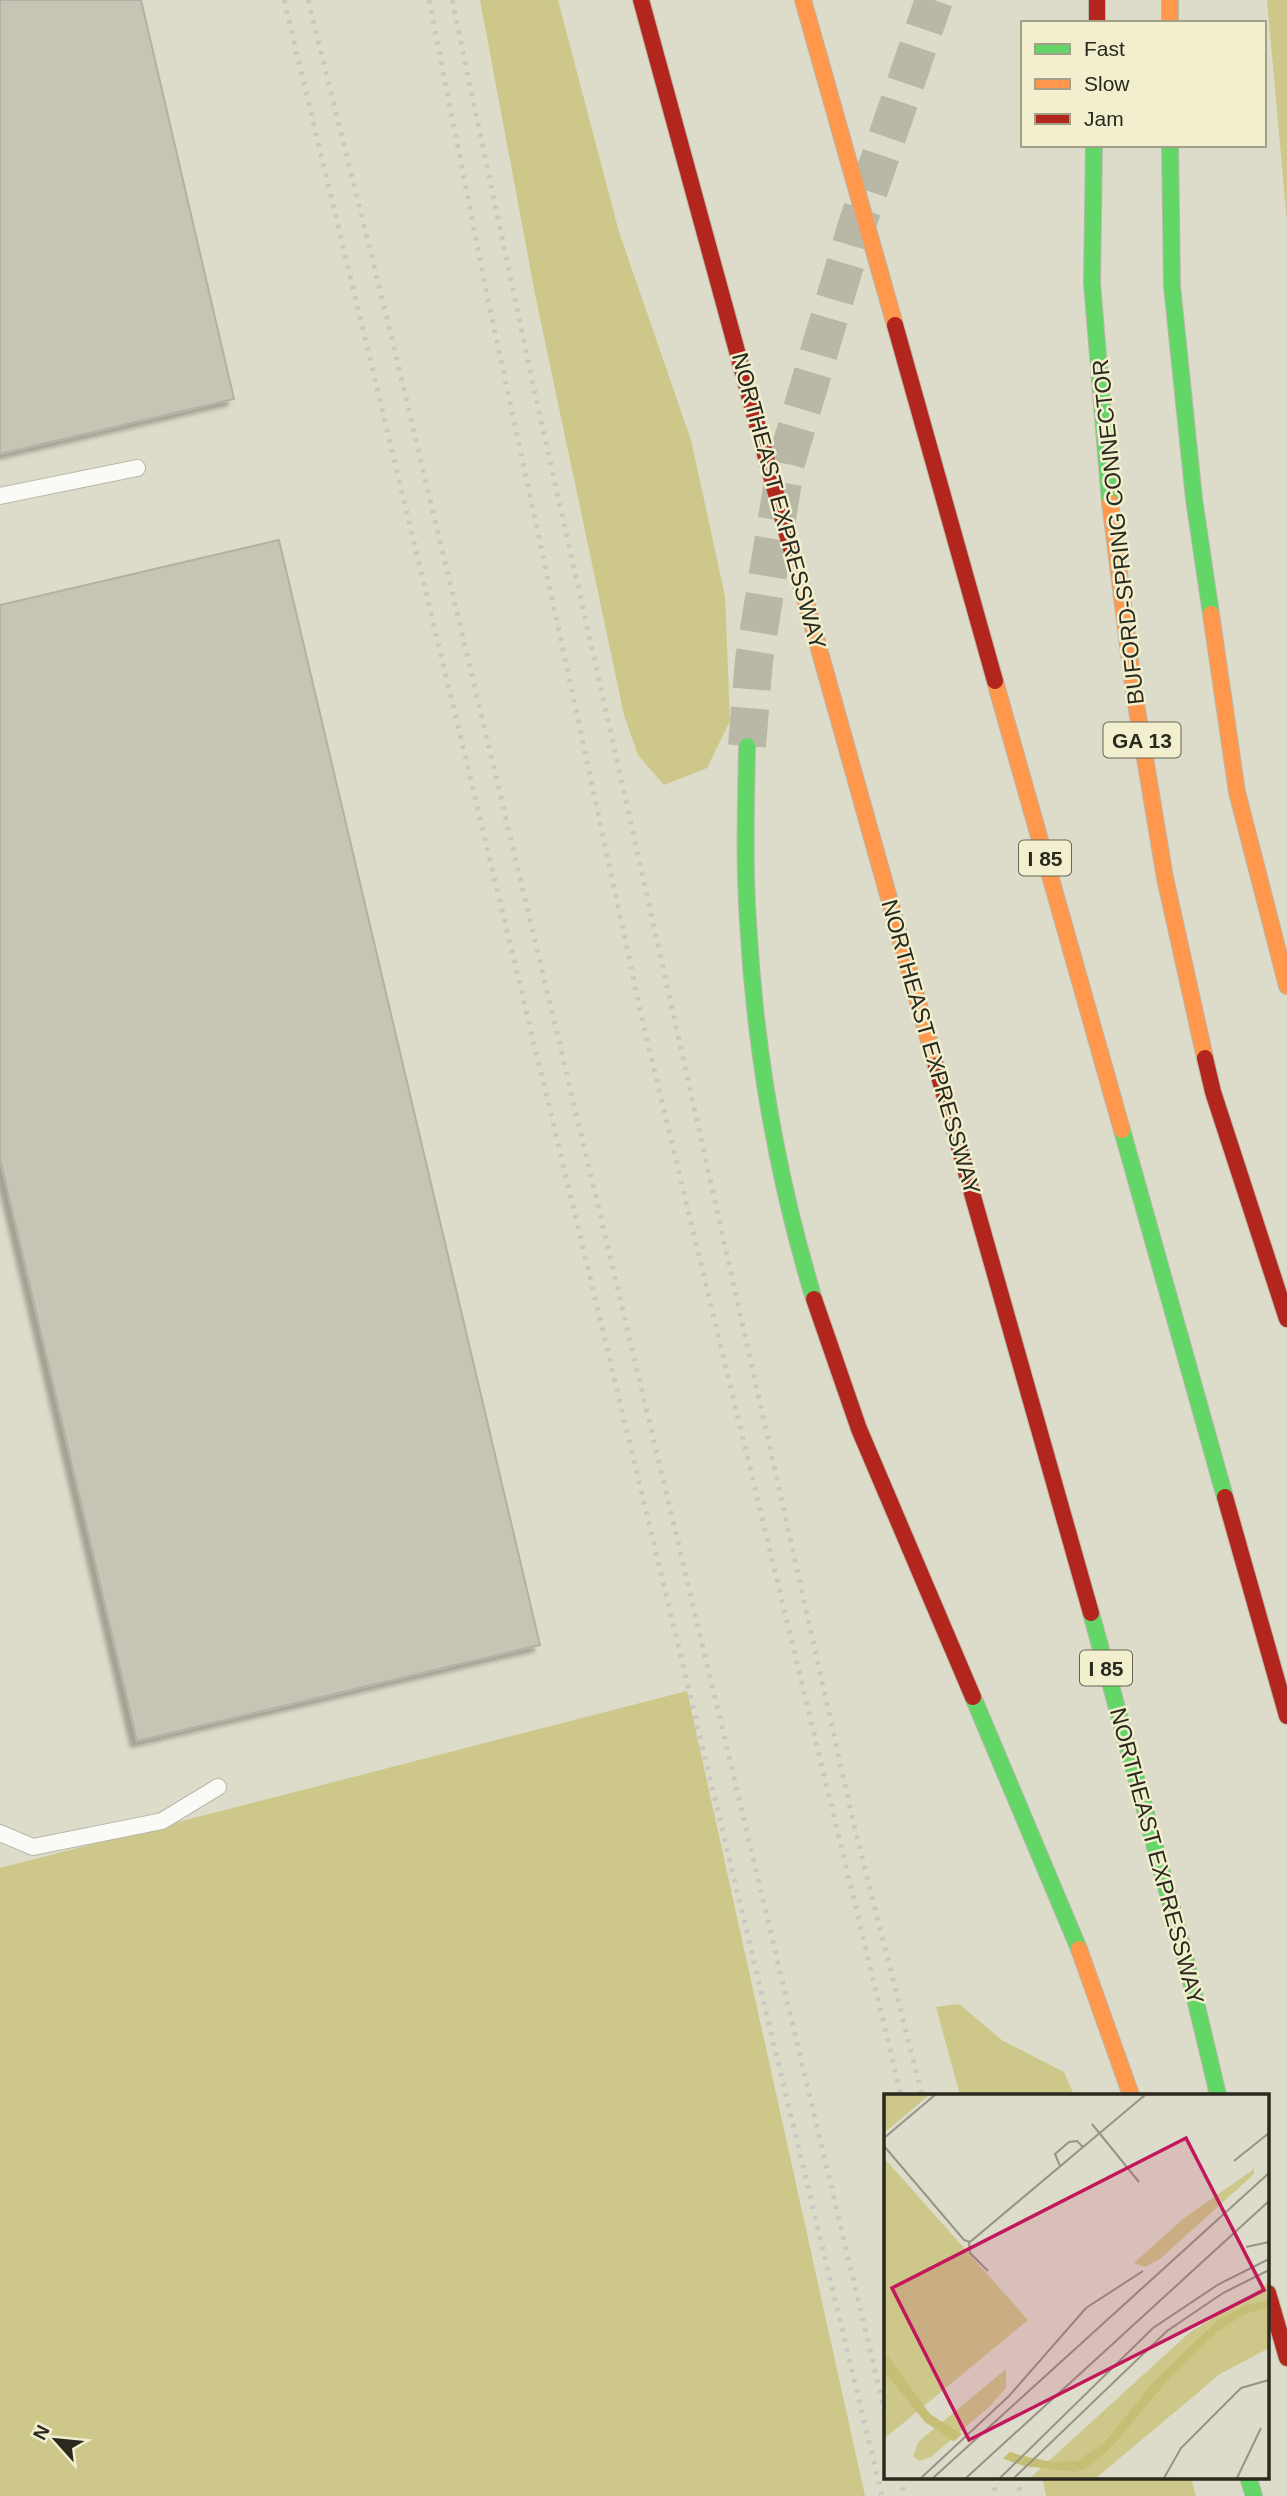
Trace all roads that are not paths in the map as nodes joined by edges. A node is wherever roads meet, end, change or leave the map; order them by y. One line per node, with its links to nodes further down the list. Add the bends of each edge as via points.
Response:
1 (641, 0): 18 (highway, NORTHEAST EXPRESSWAY / I 85, via 842,733 1118,1708)
2 (803, 0): 14 (highway, I 85)
3 (1097, 0): 5 (highway)
4 (1170, 0): 6 (highway)
5 (1097, 21)
6 (1170, 21)
7 (1094, 147): 13 (highway, BUFORD-SPRING CONNECTOR / GA 13, via 1093,297 1111,512 1145,759 1165,878 1213,1092)
8 (1170, 147): 12 (highway, via 1172,286 1194,499 1237,792)
9 (137, 468): 10 (lane)
10 (0, 496)
11 (747, 746): 17 (highway, via 745,860 761,1061 802,1257 865,1447 1058,1898)
12 (1287, 986)
13 (1287, 1319)
14 (1287, 1716)
15 (218, 1787): 16 (lane, via 162,1821 33,1847)
16 (0, 1833)
17 (1131, 2094)
18 (1217, 2094)
19 (1270, 2300): 20 (highway)
20 (1287, 2358)
21 (1248, 2478): 22 (highway)
22 (1254, 2496)

